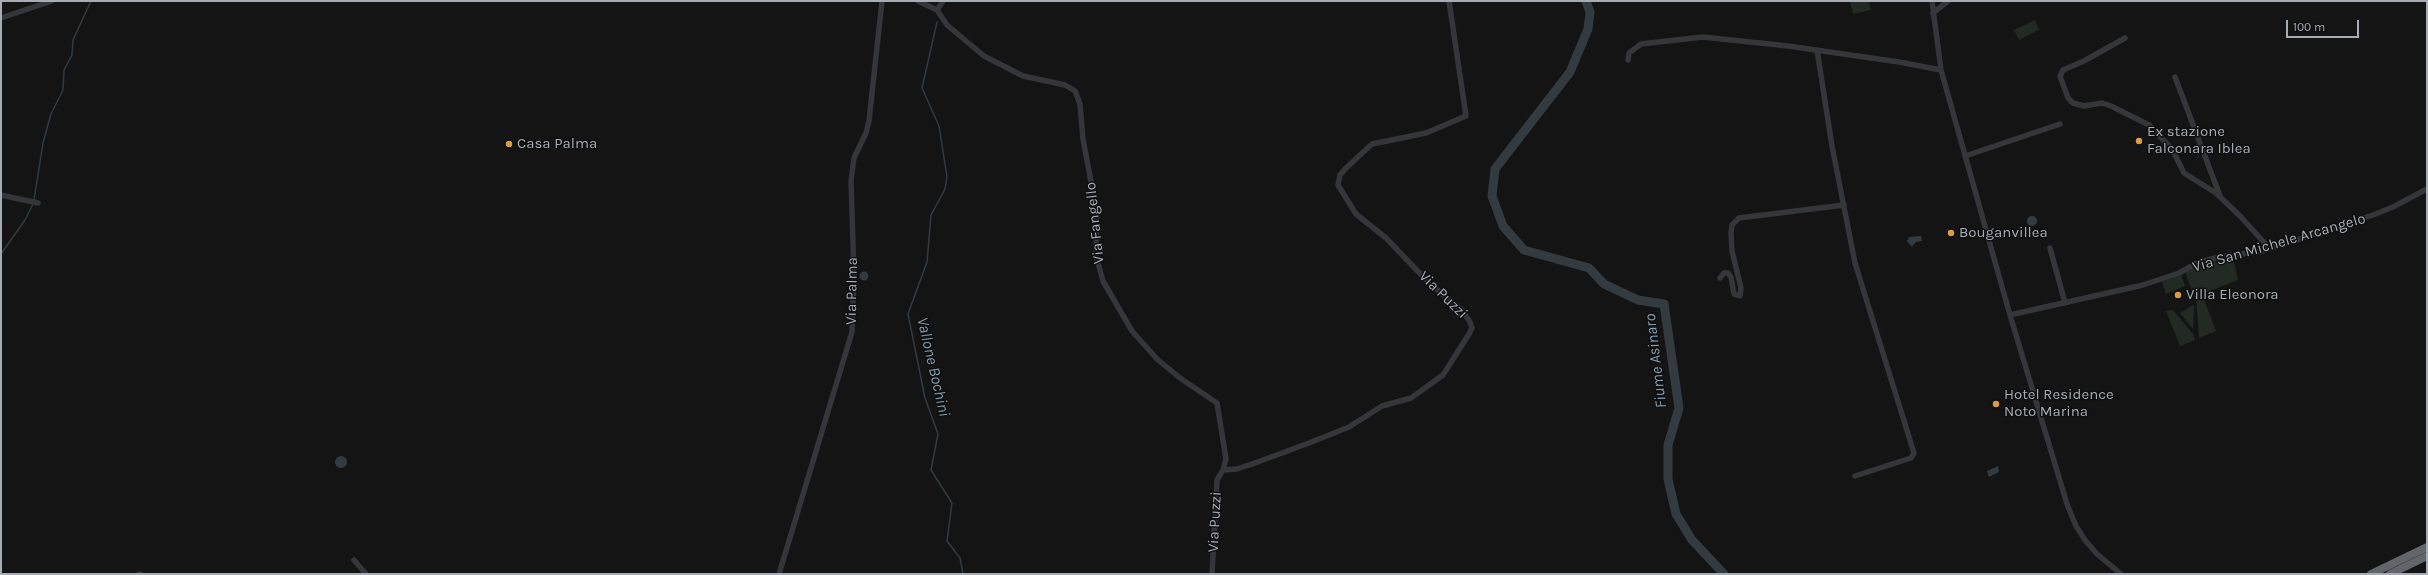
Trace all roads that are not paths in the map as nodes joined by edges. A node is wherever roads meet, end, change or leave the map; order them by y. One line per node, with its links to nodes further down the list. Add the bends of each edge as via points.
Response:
1 (52, 1): 10 (street)
2 (882, 1): 34 (street, Via Palma, via 869,121 854,158 851,181 854,275 852,332)
3 (918, 1): 8 (street, Via Fangello)
4 (943, 1): 8 (street)
5 (1449, 1): 28 (street, Via Puzzi, via 1466,116 1426,133 1372,144 1345,168 1338,185 1356,214 1386,238 1430,284 1462,310 1472,328 1443,374 1411,398 1382,406 1349,427 1308,443 1237,469)
6 (1932, 1): 9 (street)
7 (1948, 1): 9 (street)
8 (937, 10): 28 (street, Via Fangello, via 947,25 984,56 1023,76 1065,85 1075,91 1080,104 1083,139 1097,214 1096,256 1103,281 1132,331 1157,359 1217,403 1226,459)
9 (1933, 13): 14 (street)
10 (1, 18)
11 (2125, 38): 18 (street, via 2063,70 2060,76 2068,98 2073,103 2084,106 2107,104 2149,125 2172,149 2184,173)
12 (1817, 50): 13 (street, via 1734,39 1691,37 1641,44 1629,53); 14 (street); 22 (street)
13 (1628, 60)
14 (1941, 70): 16 (street)
15 (2060, 124): 16 (street)
16 (1965, 156): 27 (street)
17 (2427, 189): 24 (street, Via San Michele Arcangelo, via 2393,208)
18 (2216, 193): 20 (street); 20 (street, via 2173,77)
19 (1, 195): 21 (street)
20 (2221, 198): 24 (street)
21 (38, 203)
22 (1844, 205): 25 (street, via 1739,218 1732,225 1731,233 1732,251 1742,288 1740,296 1734,294 1728,273 1724,273); 29 (street, via 1863,292 1914,453 1911,458)
23 (2050, 248): 26 (street)
24 (2269, 248): 26 (street, Via San Michele Arcangelo, via 2259,252 2219,257 2197,263 2161,280)
25 (1720, 278)
26 (2065, 303): 27 (street, Via San Michele Arcangelo)
27 (2010, 315): 36 (street, via 2050,450 2076,526 2097,554)
28 (1223, 470): 35 (street, Via Puzzi, via 1219,474 1217,487)
29 (1855, 476)
30 (2427, 547): 37 (highway)
31 (2427, 556): 38 (highway)
32 (354, 560): 33 (street)
33 (366, 574)
34 (779, 574)
35 (1212, 574)
36 (2121, 574)
37 (2371, 574)
38 (2390, 574)

